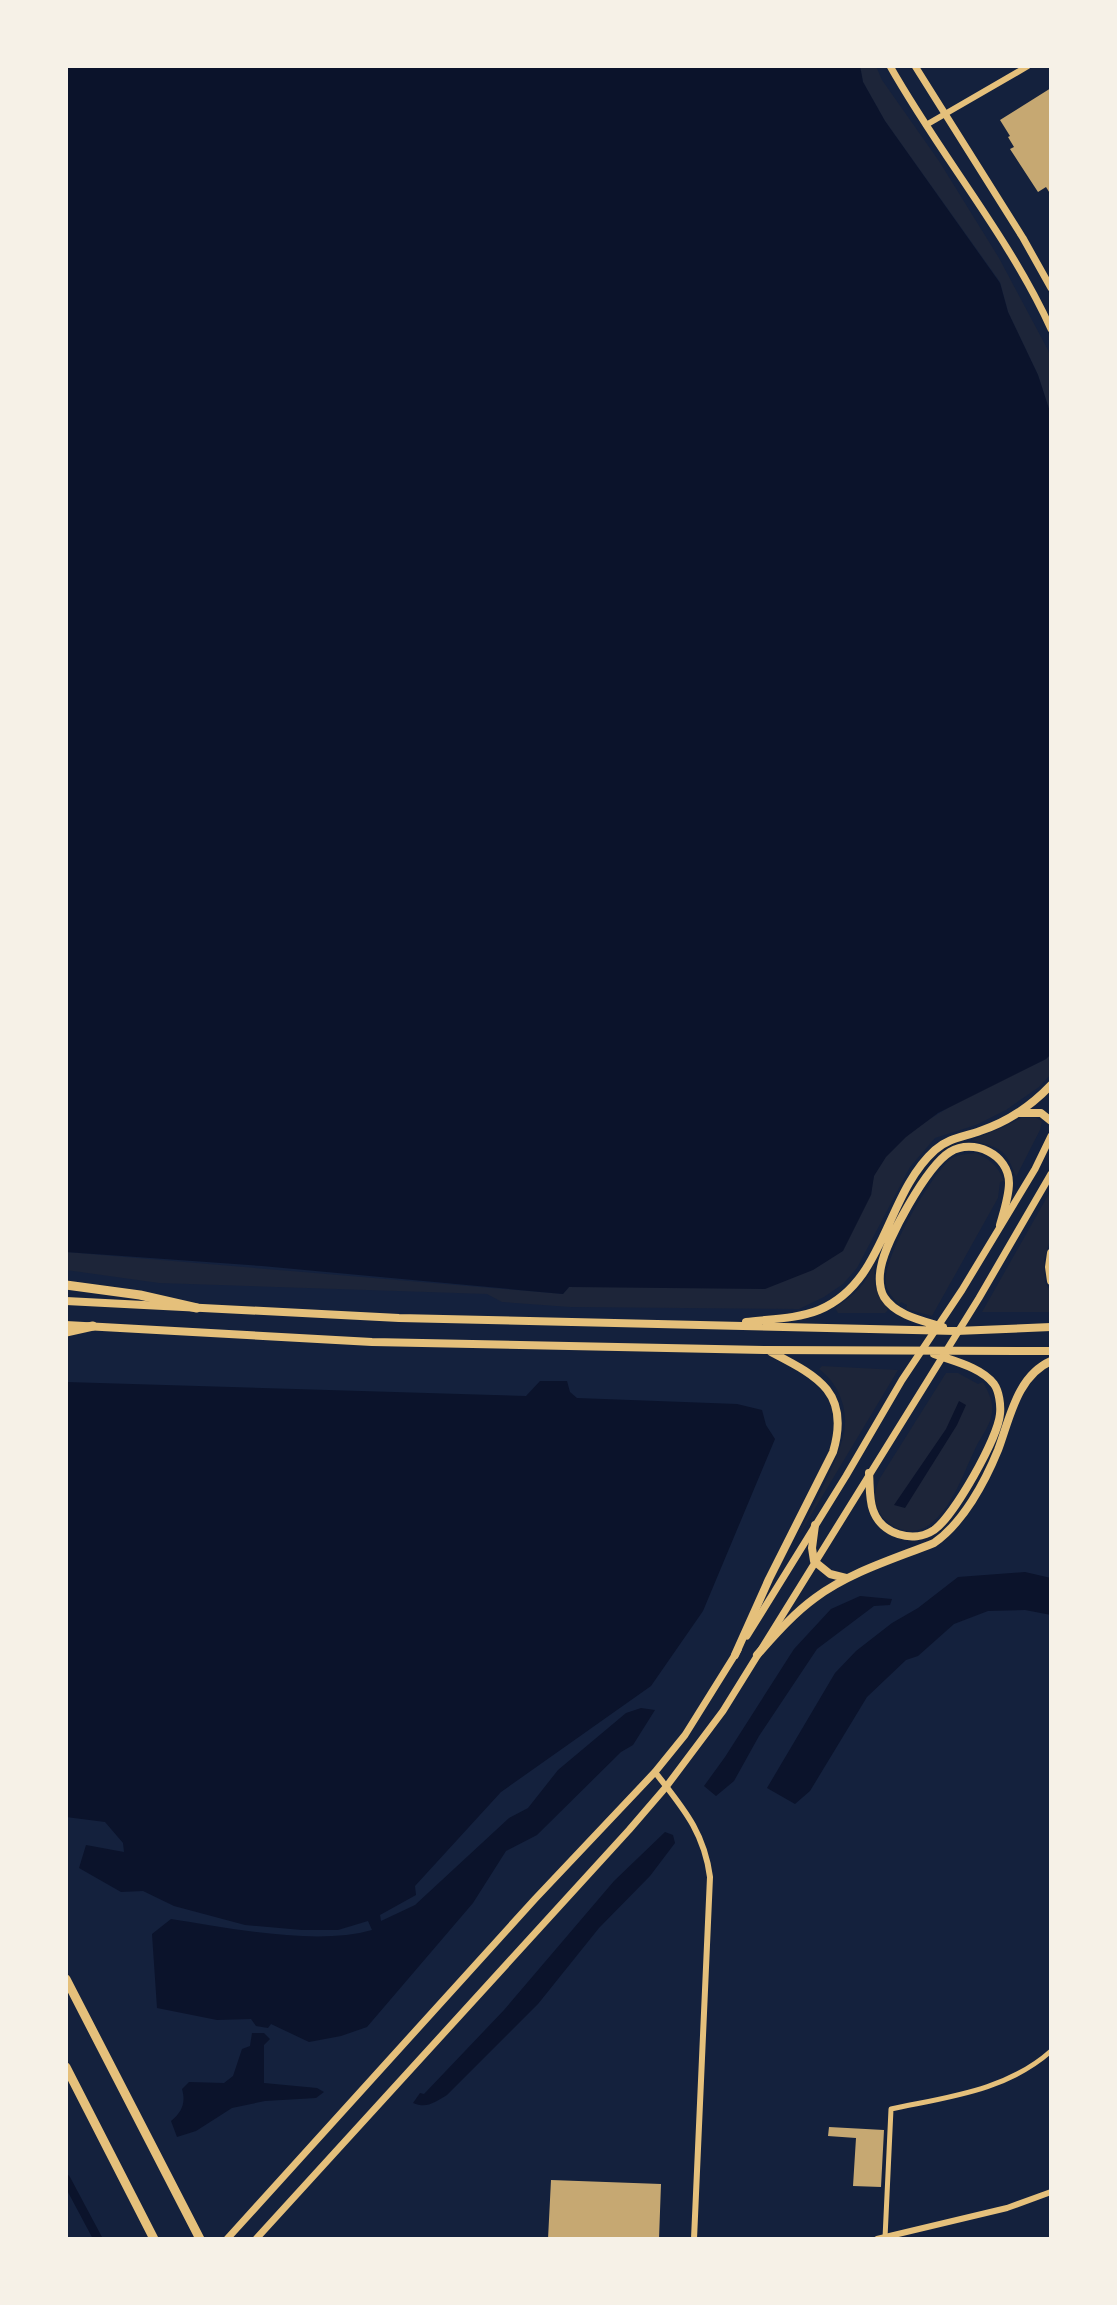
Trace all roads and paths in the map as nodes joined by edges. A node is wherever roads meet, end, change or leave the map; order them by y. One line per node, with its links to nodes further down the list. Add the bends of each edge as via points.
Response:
1 (890, 66): 5 (main road)
2 (915, 66): 4 (main road)
3 (1028, 66): 4 (street)
4 (944, 114): 5 (street); 6 (main road)
5 (926, 125): 7 (main road, via 1022,272)
6 (1051, 288)
7 (1051, 329)
8 (1051, 1085): 9 (main road)
9 (1019, 1113): 10 (main road, via 1041,1113); 20 (main road, via 949,1140 932,1153 898,1202 866,1269 840,1298 797,1316)
10 (1051, 1121)
11 (1051, 1136): 13 (main road)
12 (1051, 1174): 29 (main road)
13 (1000, 1225): 23 (main road, via 1009,1181 1005,1167 991,1152 969,1147 947,1153 939,1162 891,1239 881,1267 883,1295 905,1314); 30 (main road)
14 (1051, 1253): 15 (main road)
15 (1051, 1281)
16 (66, 1285): 18 (highway)
17 (66, 1301): 18 (main road)
18 (197, 1308): 20 (main road)
19 (66, 1325): 21 (main road)
20 (718, 1325): 23 (main road)
21 (93, 1326): 24 (highway); 25 (main road, via 372,1342)
22 (1051, 1327): 23 (main road)
23 (956, 1331)
24 (66, 1332)
25 (767, 1350): 26 (main road); 33 (main road, via 823,1383 836,1408 837,1437)
26 (925, 1351): 27 (main road); 29 (main road, via 963,1364 994,1384 1000,1414 991,1439 957,1504 926,1534 900,1535 878,1521)
27 (1051, 1351)
28 (1051, 1361): 32 (main road, via 1023,1386 996,1454 951,1528 934,1543)
29 (869, 1473): 31 (main road)
30 (815, 1525): 31 (main road); 33 (main road)
31 (814, 1561): 32 (main road, via 830,1574); 34 (main road)
32 (847, 1578): 34 (main road, via 814,1598)
33 (735, 1655): 35 (main road)
34 (757, 1655): 36 (main road)
35 (655, 1772): 36 (street); 44 (main road)
36 (666, 1787): 45 (main road); 46 (street, via 698,1831 710,1877)
37 (66, 1979): 43 (highway)
38 (1051, 2051): 41 (street, via 1015,2077 891,2109)
39 (66, 2067): 42 (highway)
40 (1051, 2192): 41 (street)
41 (882, 2238)
42 (154, 2239)
43 (200, 2239)
44 (227, 2239)
45 (256, 2239)
46 (694, 2239)

